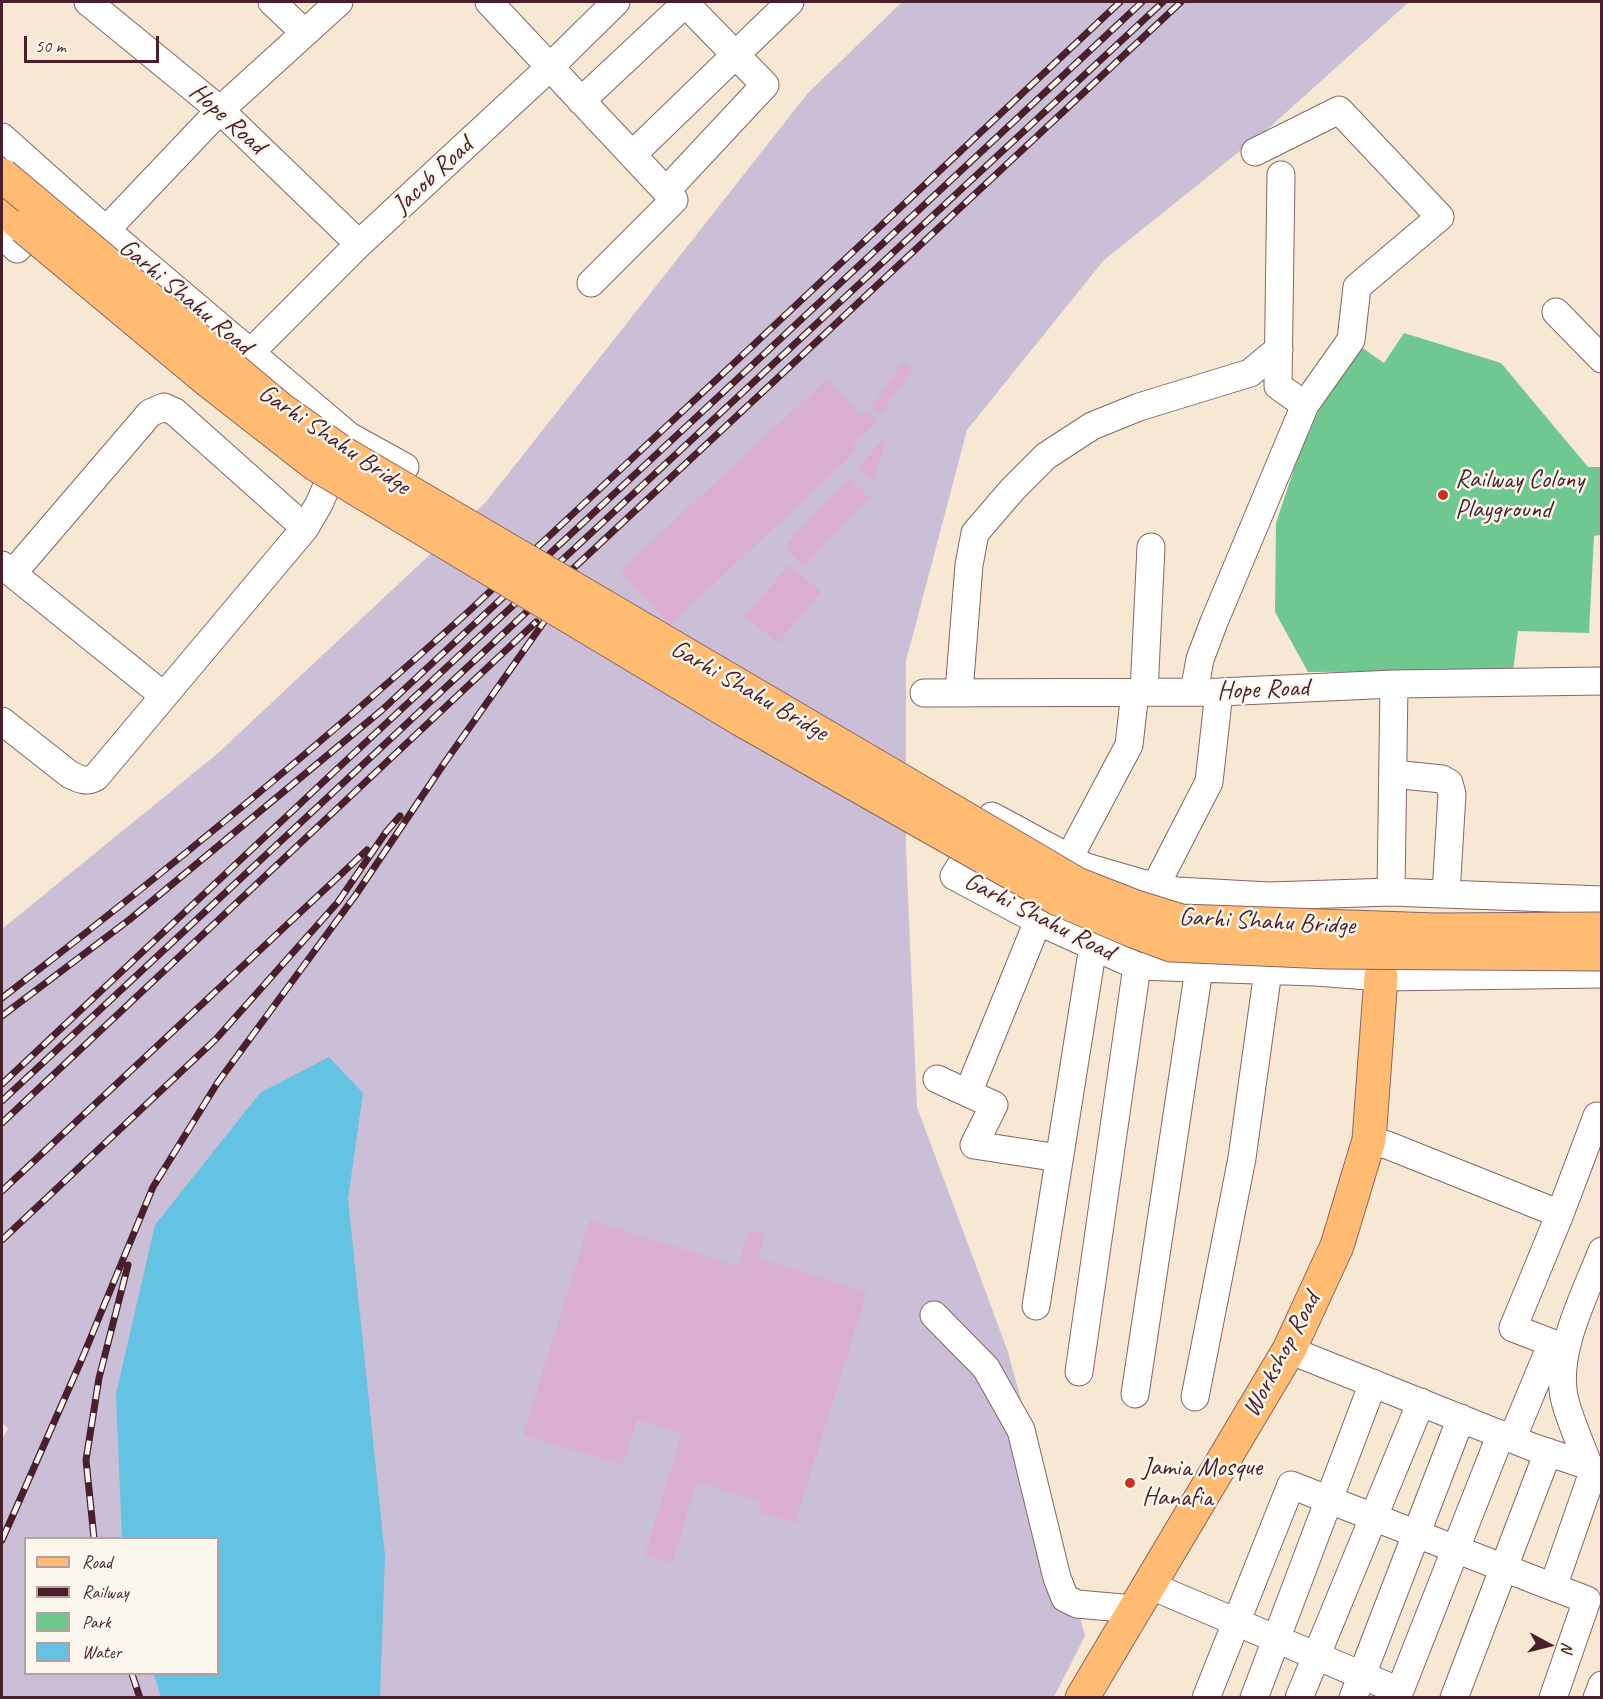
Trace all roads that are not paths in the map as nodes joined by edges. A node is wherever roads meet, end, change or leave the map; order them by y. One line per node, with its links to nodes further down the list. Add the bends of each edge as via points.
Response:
1 (88, 2): 12 (street, Hope Road)
2 (272, 2): 8 (street)
3 (339, 2): 8 (street)
4 (489, 2): 10 (street)
5 (616, 2): 10 (street, Jacob Road)
6 (685, 2): 9 (street); 11 (street)
7 (790, 2): 9 (street)
8 (304, 32): 12 (street)
9 (735, 55): 15 (street); 18 (street, via 765,86)
10 (550, 67): 11 (street); 22 (street, Jacob Road)
11 (581, 101): 15 (street)
12 (220, 110): 20 (street); 22 (street, Hope Road)
13 (2, 137): 19 (street, Garhi Shahu Road)
14 (1256, 152): 28 (street, via 1339,110 1440,217 1357,287 1352,340)
15 (632, 155): 18 (street)
16 (2, 175): 49 (main road, Garhi Shahu Bridge, bridge, via 279,408 343,453 1077,884 1181,921 1435,930)
17 (1281, 175): 25 (street)
18 (666, 191): 23 (street, via 674,200)
19 (67, 196): 20 (street, Garhi Shahu Road); 21 (street)
20 (106, 230): 26 (street, Garhi Shahu Road)
21 (9, 237): 51 (main road, Garhi Shahu Bridge, bridge, via 210,382 315,464 742,720 1056,898 1171,945 1328,952)
22 (359, 244): 26 (street, Jacob Road)
23 (591, 283)
24 (1556, 312): 27 (street)
25 (1279, 349): 28 (street, via 1278,386); 36 (street, via 1250,373 1139,407 1092,426 1046,456 1012,490 975,533)
26 (251, 352): 29 (street, Garhi Shahu Road)
27 (1602, 359)
28 (1305, 405): 38 (street, via 1200,659)
29 (349, 436): 30 (street, Garhi Shahu Road); 31 (street)
30 (405, 467)
31 (305, 528): 33 (street, via 164,406 150,413); 40 (street)
32 (1151, 548): 37 (street)
33 (6, 572): 40 (street)
34 (1602, 681): 35 (street, Hope Road)
35 (1394, 684): 38 (street, Hope Road); 42 (street)
36 (959, 692): 37 (street, Hope Road); 39 (street, Hope Road)
37 (1140, 692): 38 (street, Hope Road); 43 (street, via 1129,745)
38 (1206, 692): 44 (street, via 1209,782)
39 (924, 693)
40 (164, 696): 41 (street, via 96,777 89,780 69,774)
41 (2, 721)
42 (1393, 774): 45 (street); 46 (street, via 1449,783 1452,794)
43 (1069, 858): 44 (street, Garhi Shahu Road, via 1086,867); 48 (street, Garhi Shahu Road, via 992,816 954,876)
44 (1155, 887): 45 (street, Garhi Shahu Road, via 1269,896)
45 (1391, 892): 46 (street, Garhi Shahu Road)
46 (1446, 894): 47 (street, Garhi Shahu Road)
47 (1602, 900)
48 (1038, 921): 50 (street, Garhi Shahu Road); 58 (street)
49 (1602, 929)
50 (1093, 946): 52 (street, Garhi Shahu Road); 61 (street)
51 (1602, 954)
52 (1137, 966): 53 (street, Garhi Shahu Road); 67 (street)
53 (1199, 969): 54 (street, Garhi Shahu Road); 69 (street)
54 (1268, 971): 56 (street, Garhi Shahu Road); 70 (street, via 1242,1158)
55 (1602, 974): 56 (street, Garhi Shahu Road)
56 (1381, 977): 60 (main road, Workshop Road)
57 (937, 1080): 58 (street)
58 (968, 1093): 61 (street, via 993,1105 974,1145)
59 (1596, 1116): 62 (street)
60 (1369, 1140): 62 (street); 66 (main road, Workshop Road, via 1337,1246)
61 (1059, 1158): 64 (street)
62 (1560, 1214): 73 (street, via 1514,1328 1551,1343)
63 (1602, 1251): 75 (street, via 1568,1340 1563,1377 1565,1400)
64 (1036, 1306)
65 (934, 1315): 82 (street, via 986,1368 1021,1430 1065,1598 1077,1604)
66 (1289, 1350): 68 (street); 82 (main road, Workshop Road)
67 (1079, 1372)
68 (1373, 1383): 71 (street); 76 (street)
69 (1135, 1394)
70 (1195, 1397)
71 (1421, 1402): 72 (street); 77 (street)
72 (1461, 1418): 73 (street); 78 (street)
73 (1506, 1437): 74 (street); 79 (street)
74 (1548, 1452): 75 (street); 80 (street)
75 (1594, 1472): 81 (street)
76 (1329, 1500): 77 (street); 83 (street, via 1291,1485); 84 (street)
77 (1374, 1517): 78 (street); 85 (street)
78 (1416, 1534): 79 (street); 87 (street)
79 (1455, 1549): 80 (street); 88 (street)
80 (1504, 1568): 81 (street); 93 (street)
81 (1553, 1587): 94 (street, via 1587,1600)
82 (1142, 1597): 83 (street); 89 (main road, Workshop Road)
83 (1236, 1620): 84 (street); 90 (street)
84 (1276, 1638): 85 (street); 91 (street)
85 (1317, 1656): 87 (street); 92 (street)
86 (1602, 1685): 95 (street)
87 (1357, 1686): 88 (street)
88 (1398, 1694)
89 (1082, 1698)
90 (1206, 1698)
91 (1254, 1698)
92 (1299, 1698)
93 (1454, 1698)
94 (1553, 1698)
95 (1598, 1698)

